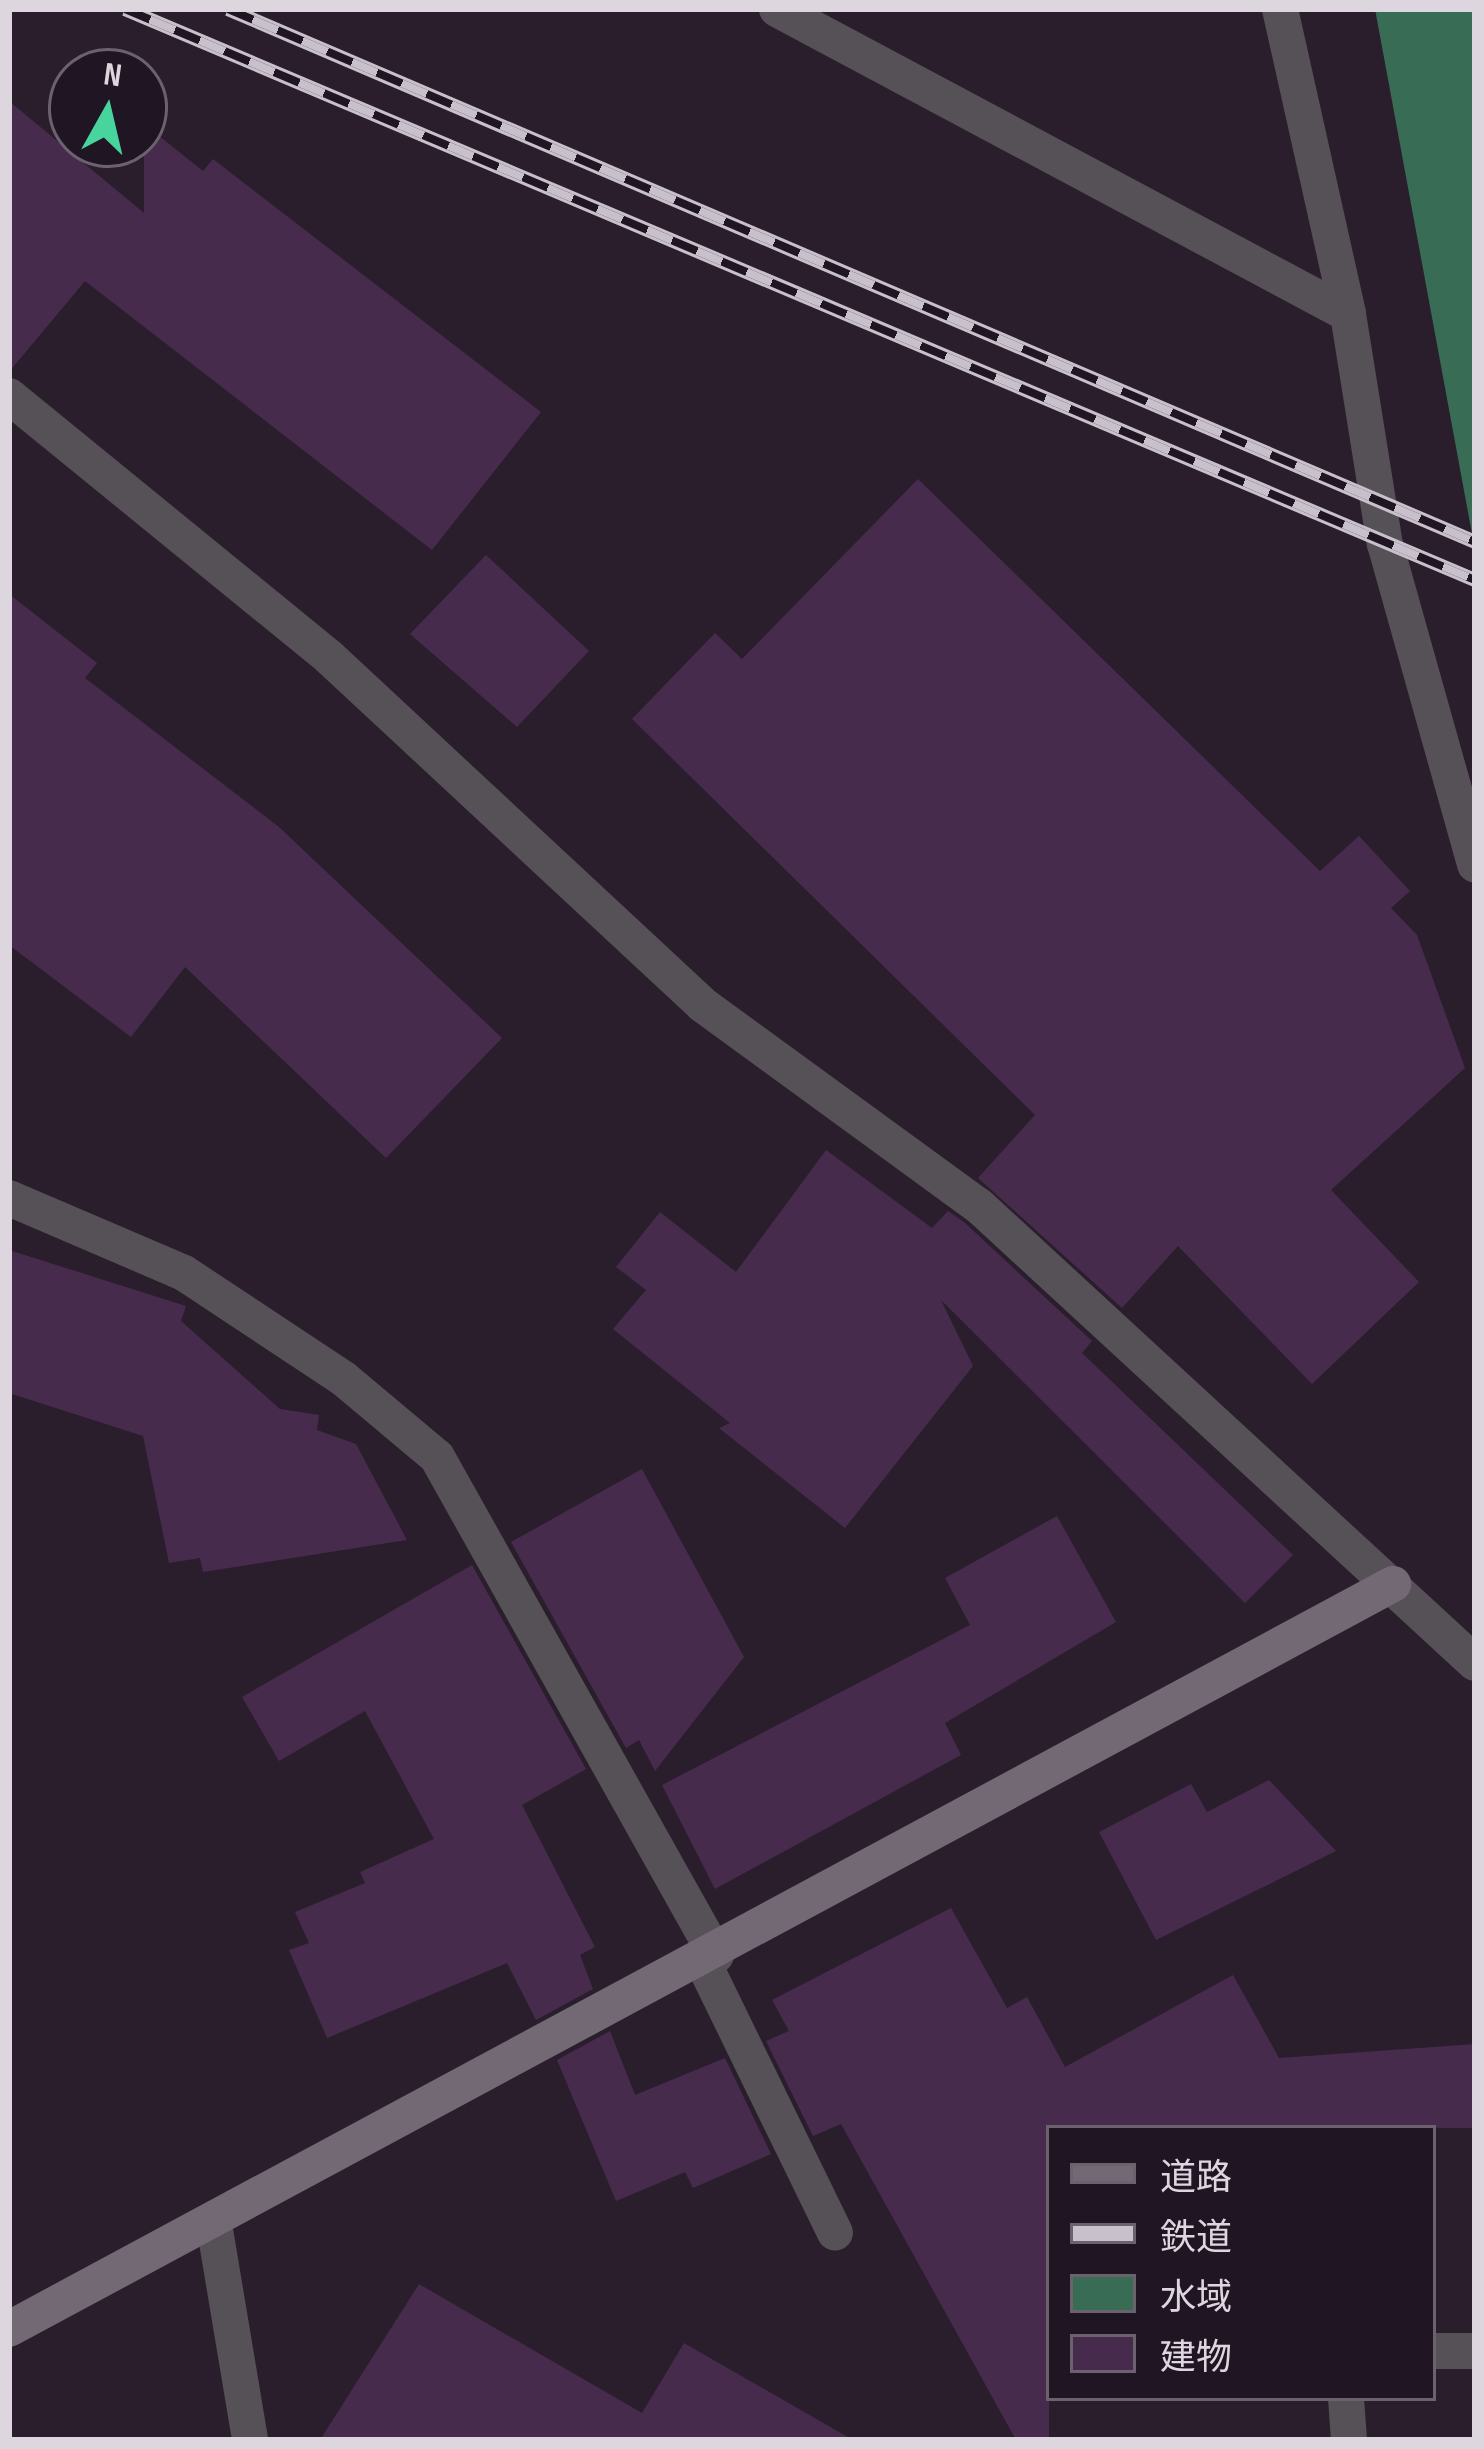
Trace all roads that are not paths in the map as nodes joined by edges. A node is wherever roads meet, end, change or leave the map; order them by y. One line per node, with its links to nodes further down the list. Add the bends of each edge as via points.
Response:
1 (776, 9): 3 (street)
2 (1280, 9): 3 (street)
3 (1348, 314): 5 (street, via 1385,544)
4 (9, 396): 7 (street, via 330,658 703,1005 979,1206)
5 (1475, 865)
6 (9, 1198): 9 (street, via 184,1273 344,1379 437,1457)
7 (1393, 1584): 8 (street); 9 (street)
8 (1475, 1663)
9 (709, 1959): 10 (street); 11 (street)
10 (214, 2224): 12 (street); 16 (street)
11 (835, 2234)
12 (9, 2330)
13 (1436, 2351): 14 (street)
14 (1475, 2351)
15 (1346, 2401): 17 (street)
16 (250, 2440)
17 (1349, 2440)

